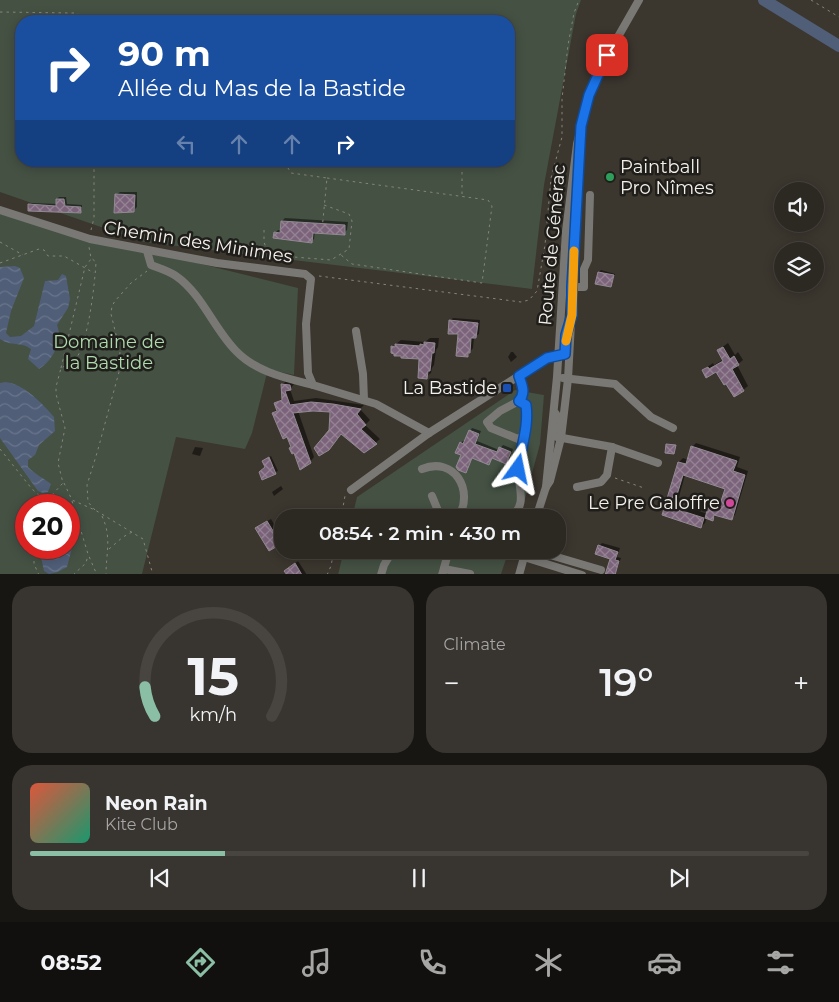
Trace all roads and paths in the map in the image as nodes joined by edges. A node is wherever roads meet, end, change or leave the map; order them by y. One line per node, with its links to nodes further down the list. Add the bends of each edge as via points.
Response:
1 (579, 0): 30 (path, via 568,46 562,99 562,137 551,178 542,263 537,291 529,300 521,302)
2 (639, 0): 7 (street, Route de Générac, via 599,70)
3 (811, 0): 6 (path)
4 (0, 12): 5 (path, via 74,12)
5 (82, 15)
6 (839, 17)
7 (581, 126): 31 (street, Route de Générac); 31 (street, Route de Générac, via 564,250)
8 (94, 167): 19 (path, via 94,218)
9 (288, 167): 11 (path, via 292,172)
10 (462, 167): 12 (path)
11 (327, 178): 12 (path); 14 (path)
12 (462, 195): 22 (path, via 488,200 492,206 482,282 352,264)
13 (590, 195): 31 (street, via 584,287)
14 (324, 206): 17 (path); 22 (path, via 349,214 352,221 349,249)
15 (0, 210): 19 (street, Chemin des Minimes)
16 (264, 230): 21 (path)
17 (321, 233)
18 (0, 242): 23 (path)
19 (90, 242): 20 (street, Chemin des Minimes); 24 (path)
20 (147, 251): 26 (street); 28 (street, Chemin des Minimes)
21 (269, 255): 22 (path, via 331,260); 28 (path)
22 (341, 255)
23 (23, 256): 25 (path); 27 (path, via 39,249 48,256 64,256)
24 (91, 258): 27 (path); 29 (path, via 96,262)
25 (0, 263)
26 (151, 265): 39 (street, via 174,274 189,287 236,352 275,375); 68 (path, via 146,274 131,283 115,301 111,314 120,351 119,372 87,485 88,502)
27 (85, 267): 29 (path); 36 (path)
28 (268, 269): 30 (street, Chemin des Minimes)
29 (95, 274): 36 (path, via 85,340 75,360)
30 (305, 274): 39 (street, Chemin des Minimes, via 310,279 306,324 308,373)
31 (566, 287): 32 (street, Route de Générac); 34 (street, Route de Générac)
32 (572, 315): 34 (street); 38 (street, Route de Générac)
33 (356, 331): 40 (street)
34 (562, 354): 35 (street); 38 (street, Route de Générac)
35 (547, 358): 37 (street); 49 (street, via 553,363 555,373)
36 (62, 368): 53 (path, via 56,394 65,428 58,463)
37 (519, 376): 41 (street, via 524,391); 44 (street)
38 (563, 378): 42 (street, Route de Générac); 43 (street, via 616,384 651,416); 46 (street, Route de Générac)
39 (313, 385): 40 (street)
40 (364, 400): 44 (street)
41 (519, 401): 45 (street, via 526,405); 45 (street, via 487,422 491,428 518,439)
42 (553, 409): 46 (street, via 558,419 557,437); 49 (street, Route de Générac)
43 (673, 428)
44 (429, 433): 57 (street)
45 (525, 435): 66 (street, via 518,469 521,504)
46 (561, 438): 47 (street); 54 (street, Route de Générac)
47 (612, 447): 50 (street); 52 (street)
48 (0, 449): 58 (path)
49 (549, 459): 54 (street, Route de Générac)
50 (658, 463)
51 (422, 469): 65 (street, via 441,466 460,478 465,496)
52 (607, 475): 55 (street, via 601,482); 56 (path)
53 (64, 483): 59 (path); 60 (path)
54 (546, 487): 67 (street, Route de Générac)
55 (577, 487)
56 (644, 488)
57 (351, 490): 63 (path, via 346,494)
58 (37, 494)
59 (53, 494)
60 (69, 494)
61 (432, 496): 64 (street)
62 (80, 503): 68 (path)
63 (342, 509)
64 (437, 509)
65 (461, 509)
66 (518, 509)
67 (539, 509)
68 (95, 510): 69 (path)
69 (102, 515): 71 (path); 72 (path, via 108,528)
70 (80, 527): 73 (path)
71 (132, 532): 72 (path); 87 (path, via 143,540)
72 (108, 550): 86 (path)
73 (88, 554): 84 (path, via 86,563); 85 (path)
74 (34, 559): 83 (path)
75 (332, 559): 88 (path)
76 (388, 559): 89 (street)
77 (447, 559): 82 (street)
78 (523, 559): 91 (street)
79 (539, 559): 92 (street)
80 (564, 559): 81 (street)
81 (601, 570)
82 (443, 572): 90 (street)
83 (38, 574)
84 (73, 574)
85 (97, 574)
86 (106, 574)
87 (153, 574)
88 (327, 574)
89 (381, 574)
90 (470, 574)
91 (518, 574)
92 (582, 574)

